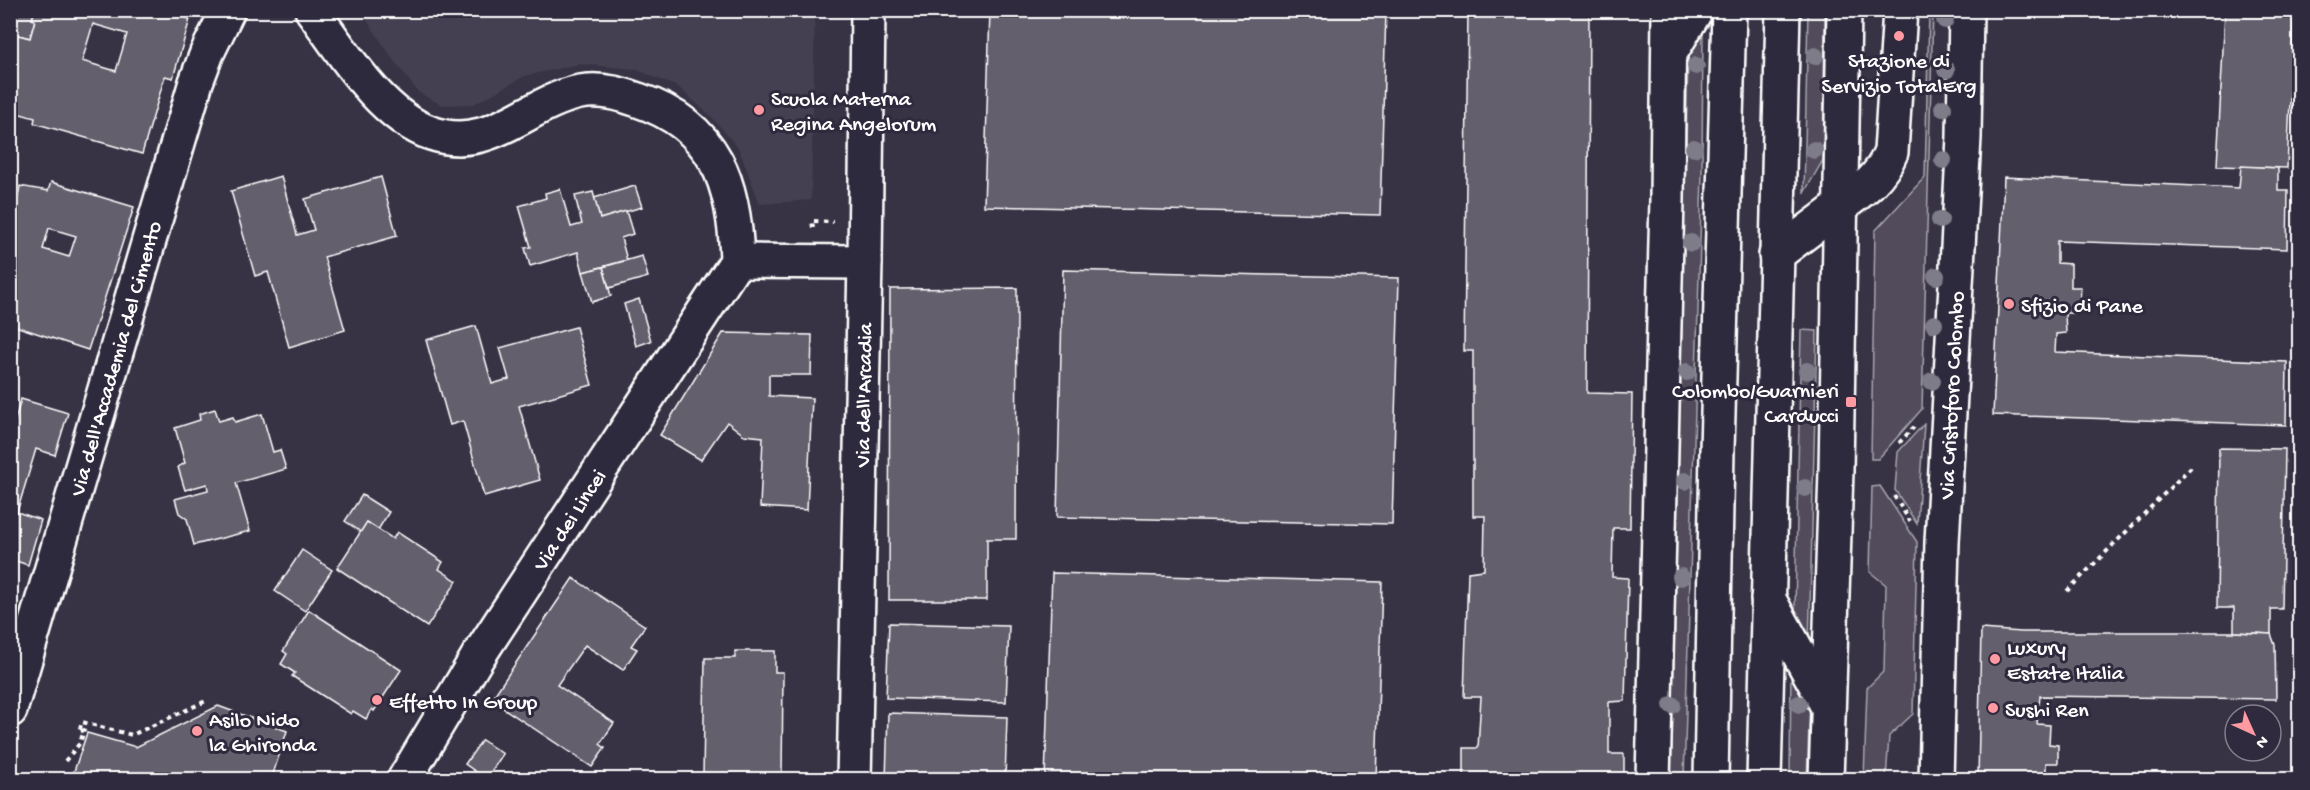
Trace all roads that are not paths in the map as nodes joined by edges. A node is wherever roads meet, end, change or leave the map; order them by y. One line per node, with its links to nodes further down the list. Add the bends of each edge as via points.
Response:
1 (228, 10): 18 (street, Via dell'Accademia del Cimento, via 196,82)
2 (312, 10): 14 (street, via 388,106 430,133 462,138 483,135 558,99 595,90 650,104 678,119 710,150 723,176 735,224)
3 (868, 10): 15 (street, Via dell'Arcadia)
4 (1669, 10): 11 (street)
5 (1696, 10): 11 (street)
6 (1729, 10): 22 (street)
7 (1783, 10): 13 (street)
8 (1844, 10): 12 (street)
9 (1900, 10): 12 (street, via 1891,152 1877,177)
10 (1966, 10): 25 (street, Via Cristoforo Colombo, via 1964,137 1942,543)
11 (1669, 55): 21 (street)
12 (1841, 206): 13 (street); 17 (street)
13 (1776, 255): 16 (street)
14 (736, 261): 15 (street); 19 (street, Via dei Lincei, via 477,658)
15 (865, 262): 20 (street, Via dell'Arcadia)
16 (1768, 596): 17 (street); 23 (street)
17 (1827, 705): 24 (street)
18 (10, 710)
19 (404, 780)
20 (854, 780)
21 (1653, 780)
22 (1711, 780)
23 (1764, 780)
24 (1826, 780)
25 (1936, 780)

